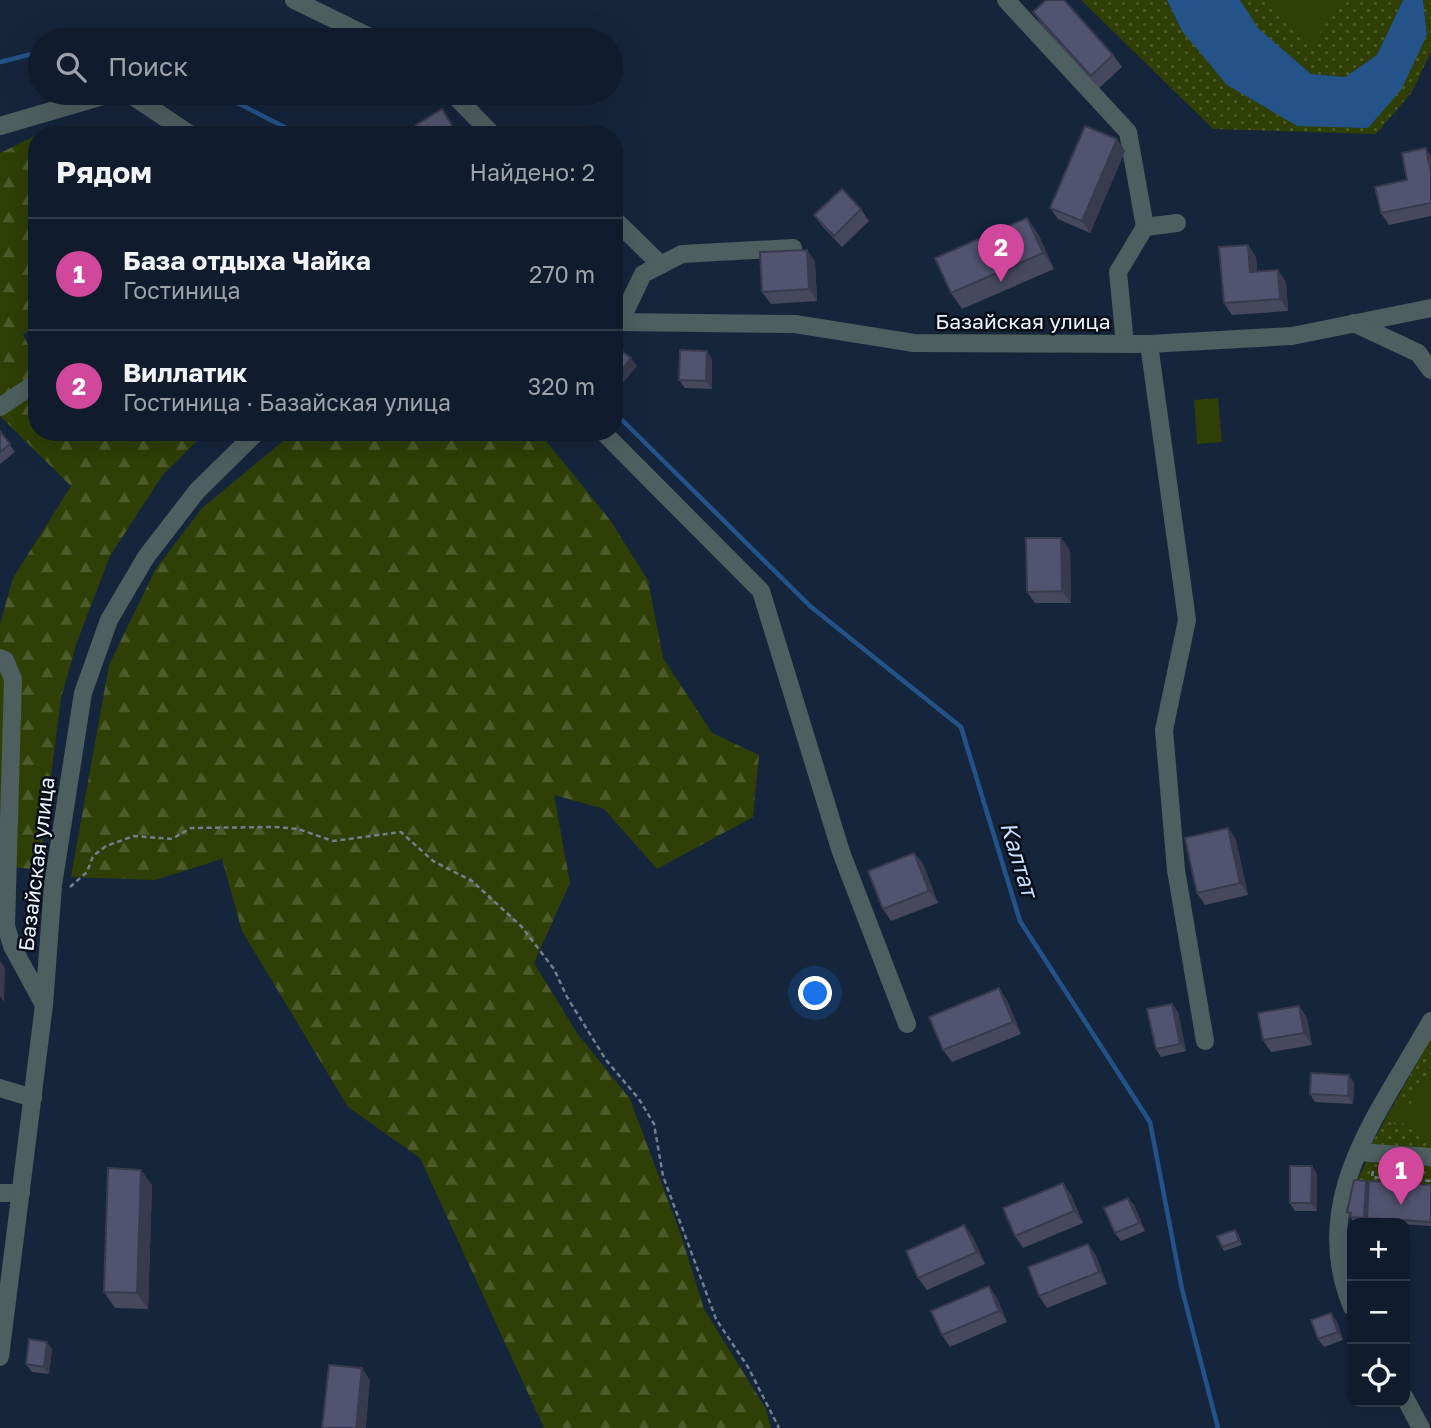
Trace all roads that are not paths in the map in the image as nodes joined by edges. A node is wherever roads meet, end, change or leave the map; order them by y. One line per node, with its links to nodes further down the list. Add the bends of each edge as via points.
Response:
1 (294, 0): 3 (street)
2 (1006, 0): 11 (street, via 1128,132)
3 (351, 28)
4 (72, 105): 7 (street)
5 (146, 105): 8 (street)
6 (464, 105): 9 (street)
7 (0, 126)
8 (178, 126)
9 (484, 126)
10 (1177, 223): 11 (street)
11 (1145, 227): 19 (street, via 1118,272)
12 (623, 228): 14 (street)
13 (793, 247): 14 (street, via 682,254)
14 (661, 265): 16 (street, via 643,274)
15 (1431, 308): 18 (street, Базайская улица)
16 (623, 311)
17 (623, 322): 19 (street, Базайская улица, via 795,324 914,343)
18 (1354, 323): 20 (street, Базайская улица, via 1292,336); 21 (street, via 1418,353)
19 (1125, 344): 20 (street, Базайская улица)
20 (1149, 344): 30 (street, via 1187,620 1164,730 1177,870)
21 (1431, 370)
22 (28, 388): 23 (street)
23 (0, 407)
24 (248, 441): 27 (street, Базайская улица, via 189,502 146,557 109,620 83,693 53,885)
25 (612, 441): 29 (street, via 761,591 841,852)
26 (0, 658): 27 (street, via 13,679 6,926)
27 (44, 1005): 32 (street, Базайская улица)
28 (1431, 1021): 33 (street)
29 (906, 1024)
30 (1205, 1041)
31 (0, 1088): 32 (street)
32 (33, 1098): 35 (street, Базайская улица)
33 (1358, 1152): 34 (street); 37 (street, via 1342,1190 1336,1235)
34 (1431, 1157)
35 (21, 1193): 36 (street); 38 (street, Базайская улица)
36 (0, 1194)
37 (1347, 1292)
38 (0, 1357)
39 (1410, 1407): 40 (street)
40 (1421, 1428)

